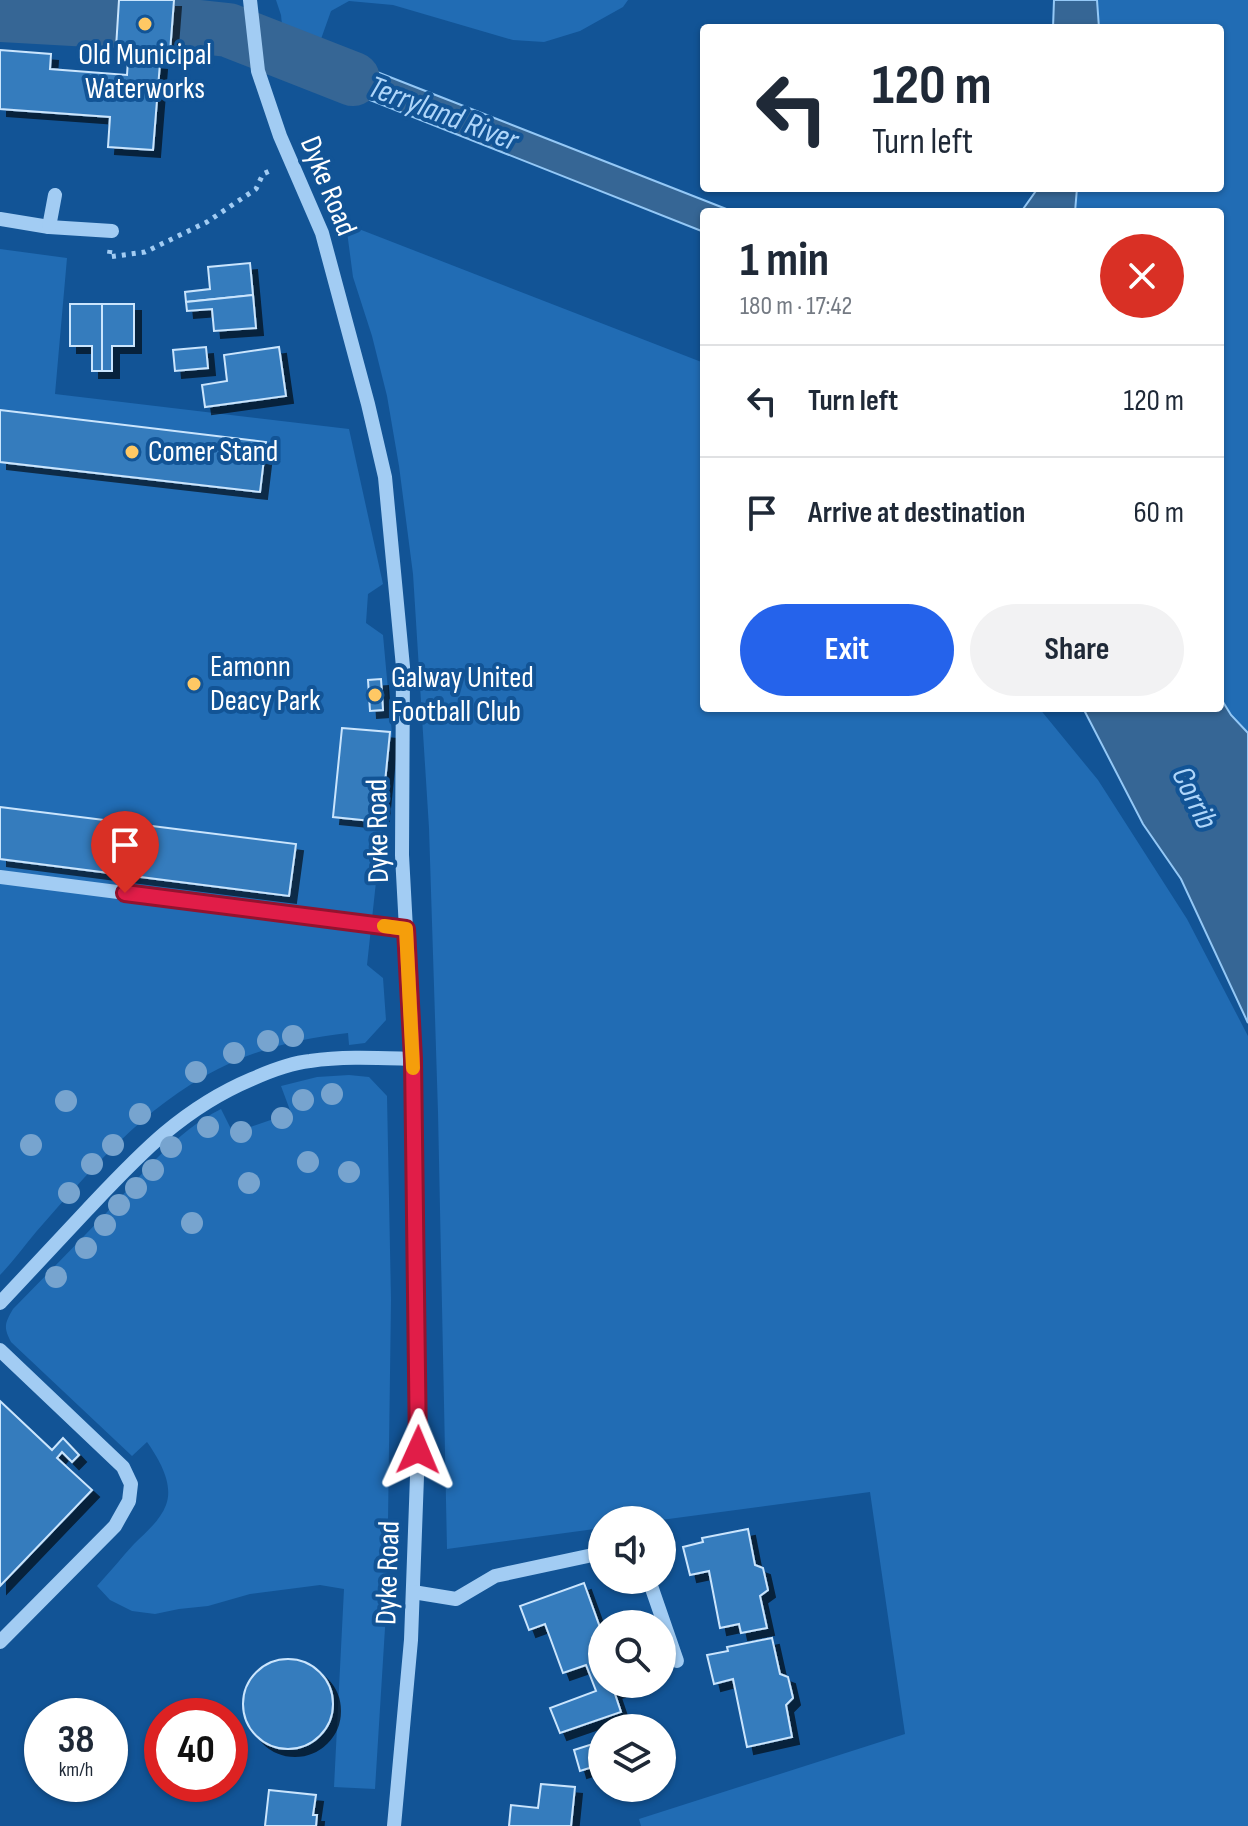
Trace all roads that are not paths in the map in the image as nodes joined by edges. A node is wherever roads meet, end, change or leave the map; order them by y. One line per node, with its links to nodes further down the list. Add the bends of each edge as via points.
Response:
1 (251, 5): 7 (street, Dyke Road, via 258,71 322,233 385,477 403,667)
2 (55, 195): 4 (street)
3 (0, 219): 4 (street)
4 (49, 227): 5 (street)
5 (112, 231)
6 (0, 877): 7 (street)
7 (406, 929): 8 (street, Dyke Road)
8 (413, 1059): 9 (street, via 309,1061 228,1089 157,1138); 12 (street, Dyke Road, via 419,1422)
9 (0, 1303)
10 (0, 1350): 14 (street, via 123,1467 131,1484 129,1501 115,1526)
11 (588, 1556): 12 (street, via 495,1576 456,1599)
12 (413, 1592): 16 (street, Dyke Road)
13 (654, 1594): 15 (street)
14 (0, 1642)
15 (677, 1661)
16 (394, 1826)

